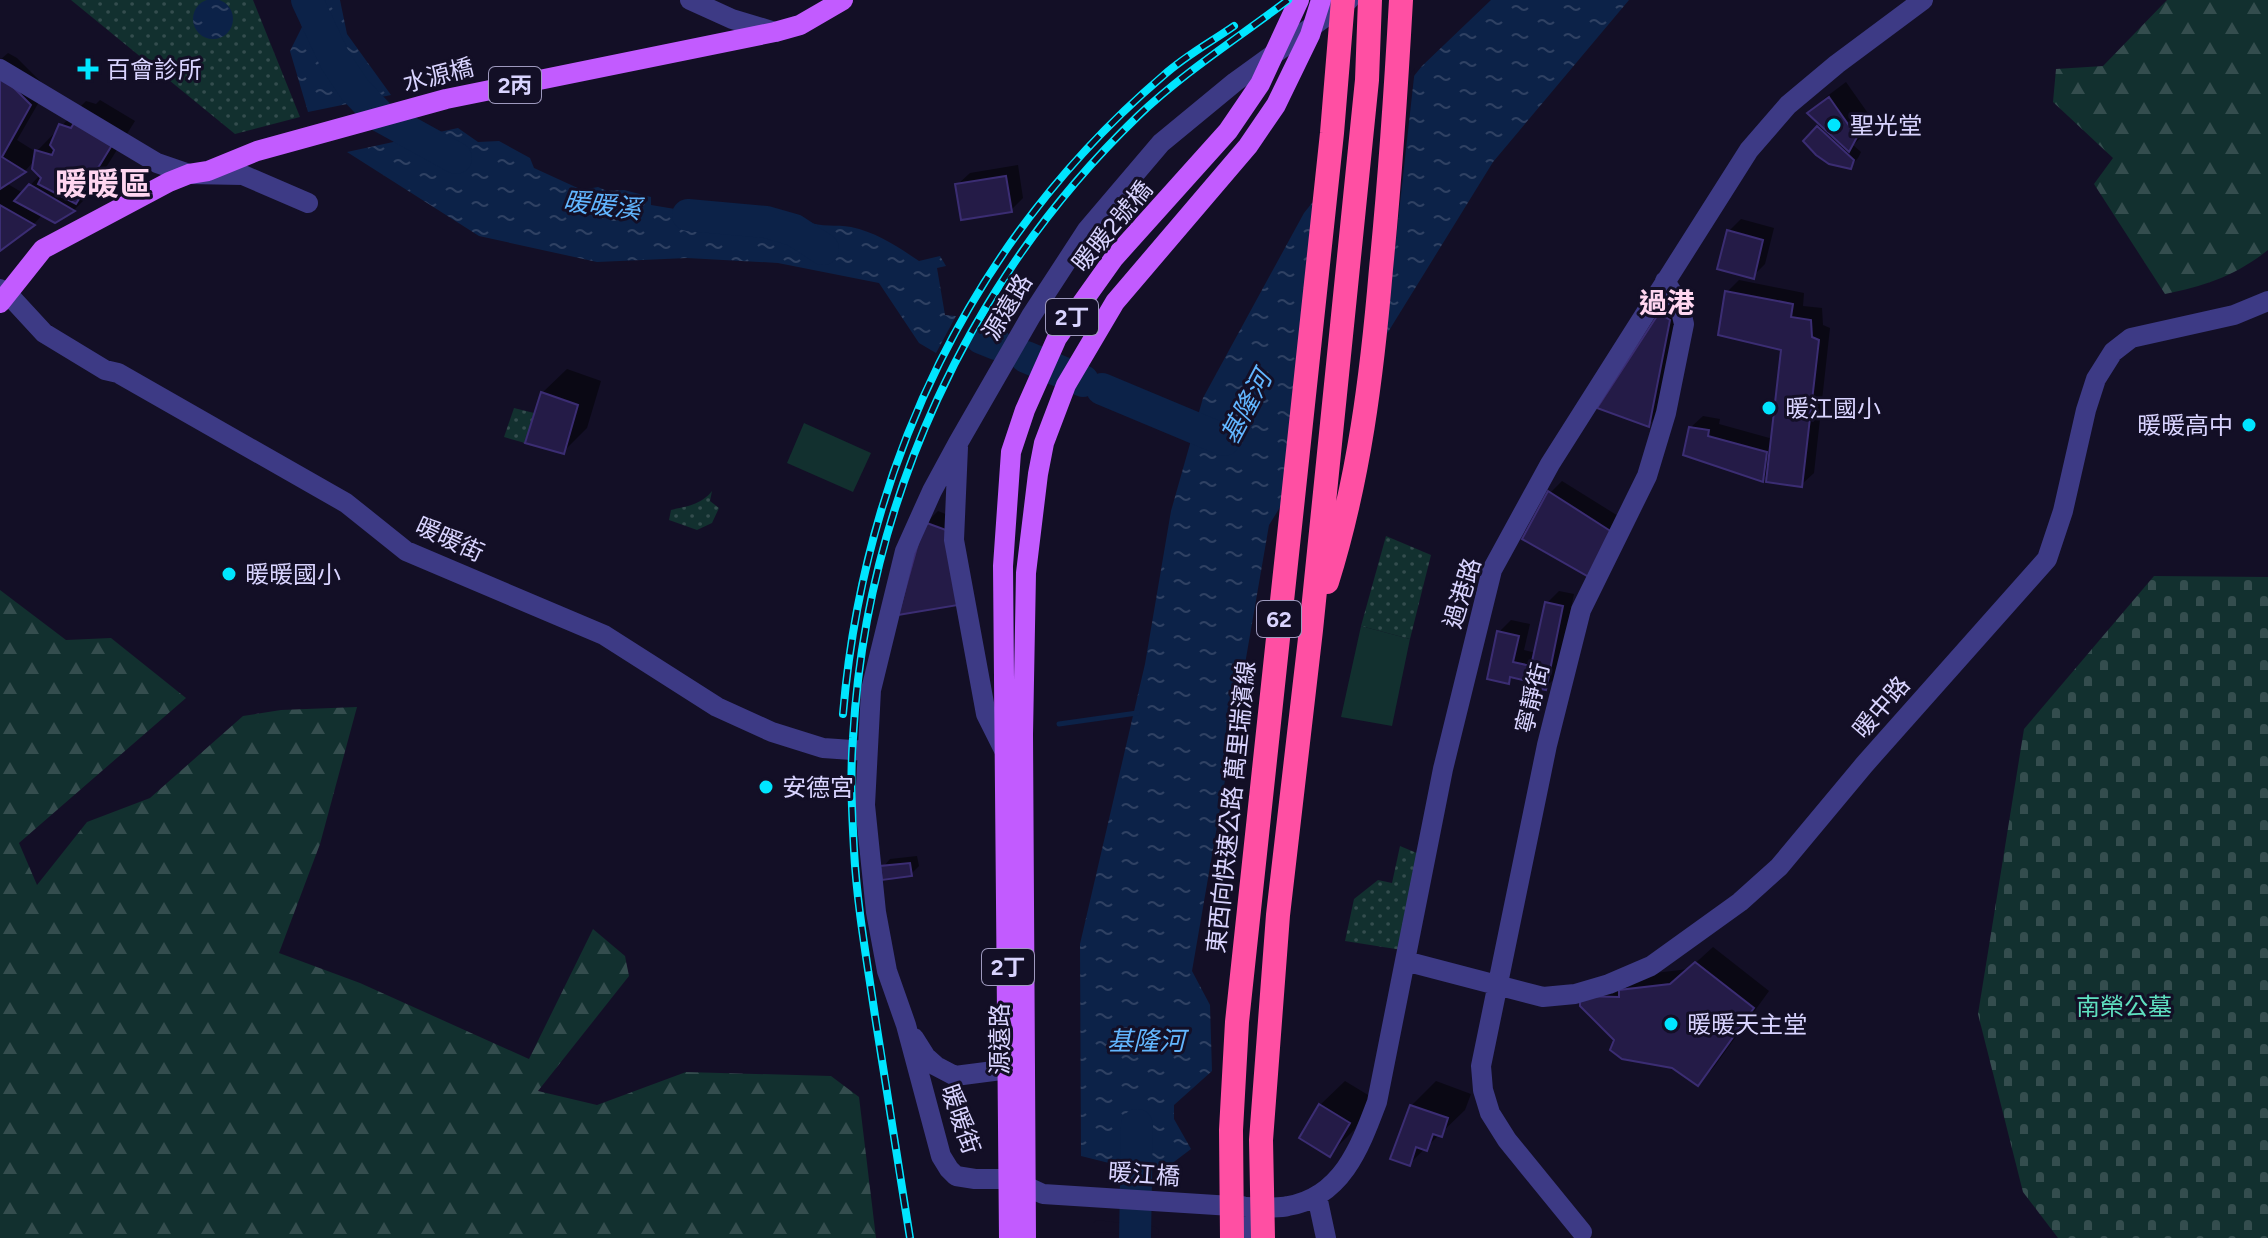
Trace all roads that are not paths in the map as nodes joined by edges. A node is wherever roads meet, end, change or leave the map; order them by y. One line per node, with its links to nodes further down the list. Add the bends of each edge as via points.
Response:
1 (690, 0): 10 (street)
2 (843, 0): 10 (main road, 2丙, via 800,25)
3 (1299, 0): 19 (main road, 暖暖2號橋 / 2丁, via 1252,96 1228,131 1114,258 1057,338 1025,410 1011,452 1003,566)
4 (1321, 0): 19 (main road, 2丁, via 1276,105 1248,146 1115,302 1066,385 1038,474)
5 (1343, 0): 32 (highway, 東西向快速公路 萬里瑞濱線 / 62, via 1237,1022)
6 (1349, 0): 17 (street, 源遠路, via 1161,143 1087,230)
7 (1370, 0): 18 (highway, 62, via 1367,80)
8 (1401, 0): 18 (highway, via 1374,351 1357,468)
9 (1923, 0): 14 (street, 過港路, via 1788,105 1749,150)
10 (775, 32): 12 (main road, 水源橋 / 2丙, via 446,99)
11 (0, 69): 12 (street, via 157,163)
12 (189, 174): 13 (street, via 243,175); 15 (main road, 2丙, via 43,249)
13 (308, 203)
14 (1665, 281): 22 (street, 過港路, via 1550,464 1492,570 1443,769); 23 (street, 寧靜街, via 1684,324 1666,413 1647,476 1581,610 1547,745)
15 (3, 295): 20 (street, 暖暖街, via 44,333 346,503 406,551 604,635 717,707 772,732 823,748)
16 (2268, 301): 23 (street, 暖中路, via 2234,315 2131,338 2113,352 2092,389 2047,559 1779,867 1740,902 1651,966 1609,984 1543,997)
17 (958, 443): 20 (street, 暖暖街, via 905,551 871,690); 21 (street, 源遠路, via 954,540 986,714)
18 (1311, 630): 34 (highway, 62, via 1267,1043 1261,1140)
19 (1014, 696): 21 (main road, 源遠路 / 2丁); 25 (main road, 源遠路 / 2丁)
20 (867, 751): 24 (street, 暖暖街, via 865,805 876,912 887,971)
21 (1005, 752): 25 (main road, 源遠路 / 2丁)
22 (1405, 961): 23 (street, 暖中路); 27 (street, 過港路, via 1377,1102 1359,1148 1334,1185)
23 (1499, 985): 29 (street, 寧靜街, via 1481,1066 1490,1113)
24 (906, 1025): 25 (street, 暖暖街, via 926,1057 955,1076); 26 (street, 暖暖街, via 949,1169 956,1176)
25 (1017, 1068): 26 (main road, 源遠路 / 2丁)
26 (1026, 1186): 28 (street, 暖江橋); 30 (main road, 源遠路 / 2丁); 31 (main road, 源遠路 / 2丁)
27 (1317, 1196): 28 (street, 過港路, via 1289,1206); 35 (street)
28 (1242, 1206): 33 (street)
29 (1581, 1236)
30 (1009, 1238)
31 (1026, 1238)
32 (1232, 1238)
33 (1246, 1238)
34 (1263, 1238)
35 (1326, 1238)

